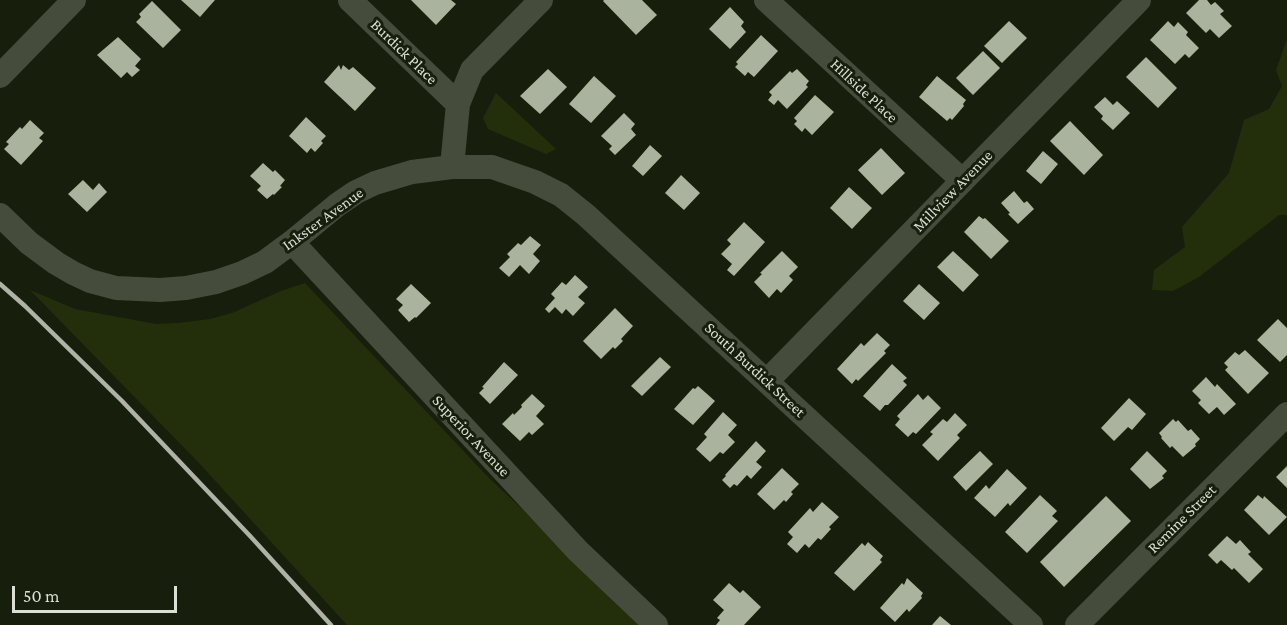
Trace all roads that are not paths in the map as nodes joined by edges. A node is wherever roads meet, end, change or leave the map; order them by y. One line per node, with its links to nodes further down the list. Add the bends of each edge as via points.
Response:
1 (74, 0): 6 (street)
2 (350, 0): 7 (street, Burdick Place)
3 (541, 0): 7 (street, via 472,70)
4 (766, 0): 9 (street, Hillside Place)
5 (1139, 0): 9 (street, Millview Avenue)
6 (0, 76)
7 (458, 104): 8 (street)
8 (452, 166): 11 (street, Inkster Avenue, via 412,172 356,192); 12 (street, South Burdick Street, via 492,167 561,195)
9 (963, 181): 12 (street, Millview Avenue)
10 (0, 215): 11 (street, Inkster Avenue, via 56,263 90,281 116,288 186,288 216,282 265,262)
11 (292, 242): 14 (street, Superior Avenue, via 578,551)
12 (767, 381): 15 (street, South Burdick Street)
13 (1287, 414): 16 (street, Remine Street)
14 (656, 625)
15 (1031, 625)
16 (1077, 625)

